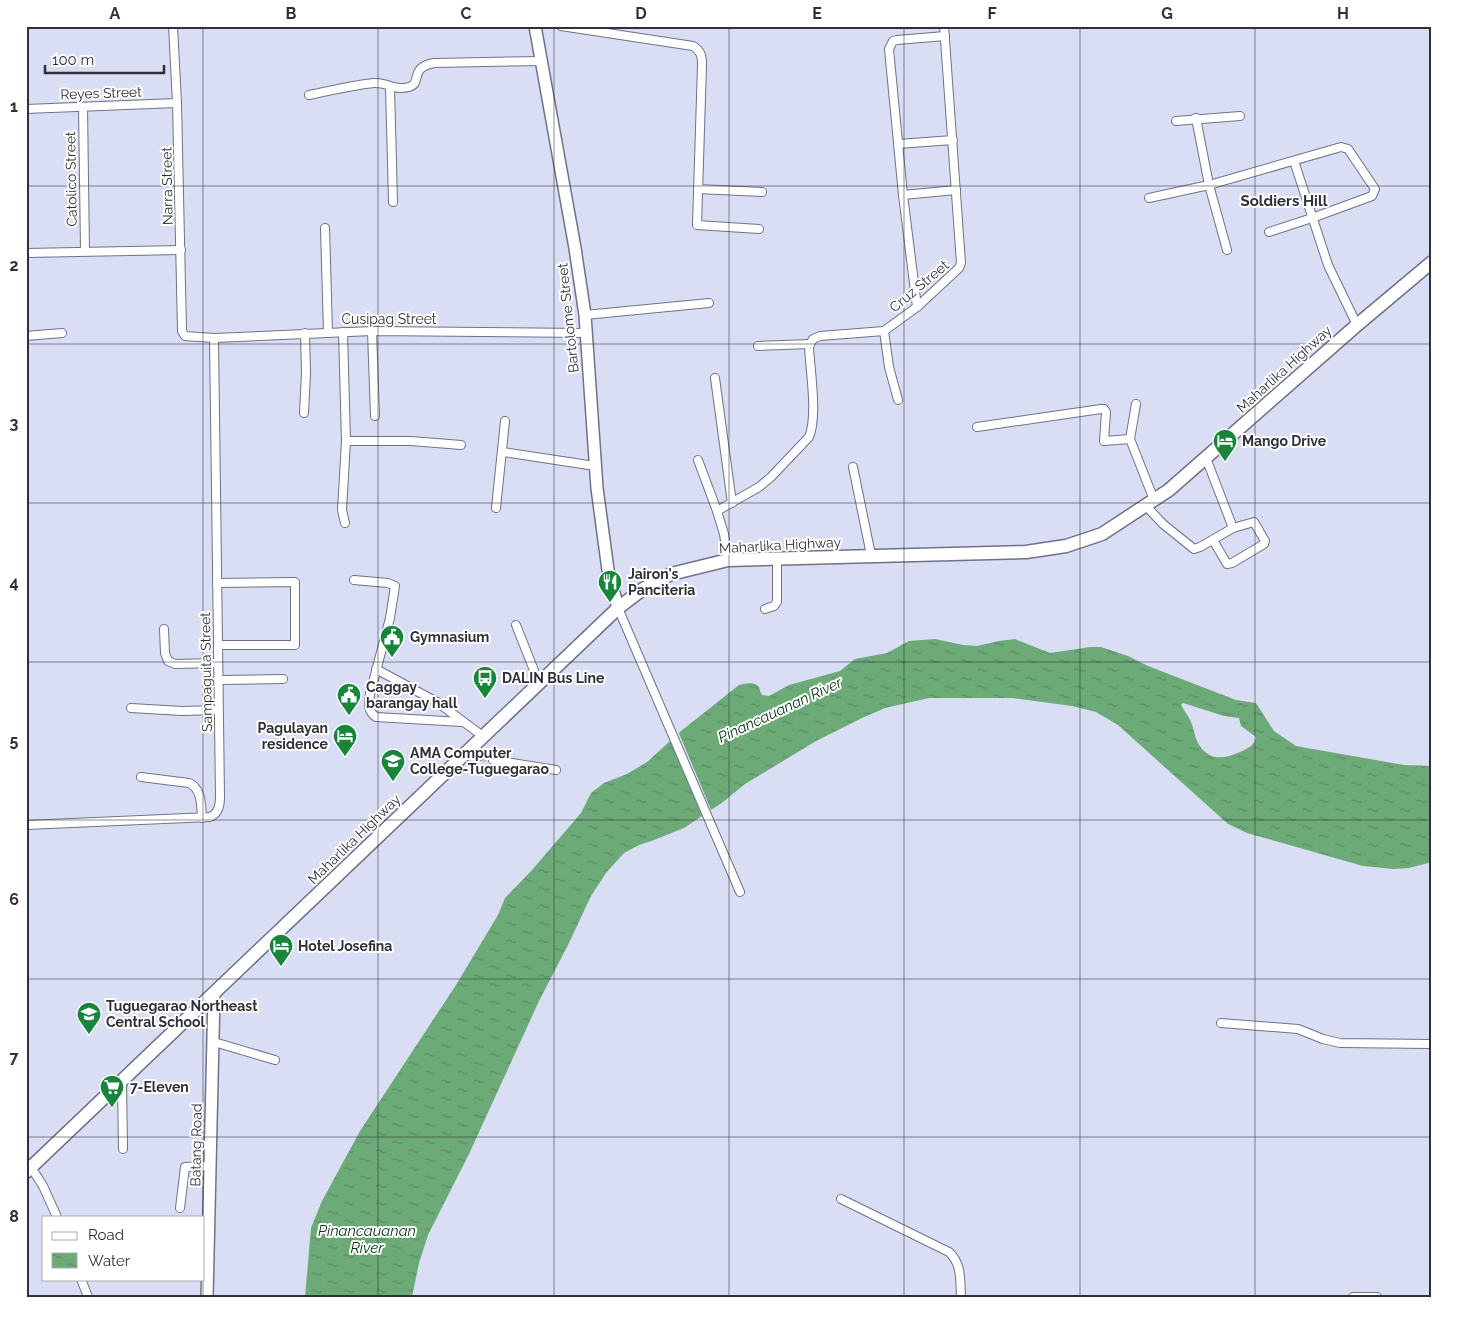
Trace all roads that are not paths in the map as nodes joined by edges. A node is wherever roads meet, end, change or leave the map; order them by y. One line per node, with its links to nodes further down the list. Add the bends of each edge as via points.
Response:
1 (173, 26): 9 (street, Narra Street)
2 (535, 26): 6 (street, Bartolome Street)
3 (561, 26): 19 (street, via 698,49 702,57)
4 (944, 26): 5 (street, Cruz Street)
5 (945, 36): 15 (street, Cruz Street); 16 (street, via 897,40 890,45)
6 (541, 61): 7 (street, via 426,65 418,70 412,86); 36 (street, Bartolome Street, via 576,248)
7 (390, 87): 8 (street, via 376,83); 24 (street)
8 (309, 95)
9 (177, 103): 10 (street, Reyes Street); 29 (street, Narra Street)
10 (83, 106): 11 (street, Reyes Street); 31 (street, Catolico Street)
11 (26, 109)
12 (1240, 116): 13 (street)
13 (1196, 118): 14 (street); 18 (street)
14 (1176, 120)
15 (953, 140): 16 (street); 20 (street, Cruz Street)
16 (898, 144): 22 (street)
17 (1294, 161): 18 (street); 25 (street); 25 (street, via 1344,147 1375,189 1372,196)
18 (1210, 184): 23 (street); 30 (street)
19 (698, 189): 21 (street); 27 (street, via 697,225)
20 (956, 190): 22 (street); 35 (street, Cruz Street, via 961,263)
21 (762, 192)
22 (904, 195): 35 (street)
23 (1149, 198)
24 (393, 202)
25 (1312, 218): 28 (street); 37 (street, via 1328,265)
26 (325, 228): 40 (street)
27 (759, 229)
28 (1269, 232)
29 (181, 250): 31 (street); 46 (street, Narra Street, via 182,330 185,336)
30 (1227, 250)
31 (85, 251): 32 (street)
32 (26, 253)
33 (1432, 262): 37 (main road, Maharlika Highway)
34 (709, 303): 36 (street)
35 (917, 308): 39 (street, Cruz Street)
36 (585, 315): 42 (street, Bartolome Street)
37 (1357, 325): 61 (main road, Maharlika Highway)
38 (372, 331): 41 (street, Cusipag Street); 42 (street, Cusipag Street); 54 (street)
39 (884, 331): 48 (street, Cruz Street, via 820,336); 51 (street)
40 (328, 332): 41 (street, Cusipag Street); 44 (street, Cusipag Street)
41 (343, 332): 58 (street)
42 (586, 332): 63 (street, Bartolome Street)
43 (62, 333): 45 (street)
44 (305, 333): 47 (street, Cusipag Street); 53 (street)
45 (26, 336)
46 (193, 338): 47 (street, Cusipag Street)
47 (214, 338): 76 (street, Sampaguita Street)
48 (810, 344): 49 (street); 65 (street, via 813,415 809,437 759,488)
49 (758, 346)
50 (715, 378): 65 (street)
51 (898, 400)
52 (1136, 404): 57 (street)
53 (304, 413)
54 (375, 416)
55 (505, 421): 60 (street)
56 (978, 427): 57 (street, via 1104,409 1104,442)
57 (1130, 439): 66 (street)
58 (346, 441): 59 (street); 69 (street)
59 (461, 445)
60 (503, 452): 63 (street); 67 (street)
61 (1206, 458): 66 (main road, Maharlika Highway); 70 (street)
62 (698, 460): 68 (street)
63 (595, 466): 77 (street, Bartolome Street, via 608,570)
64 (853, 466): 72 (street)
65 (732, 503): 68 (street)
66 (1150, 503): 71 (street, via 1163,524 1194,549); 72 (main road, Maharlika Highway, via 1102,534 1066,546 1026,552)
67 (496, 508)
68 (717, 511): 74 (street)
69 (344, 524)
70 (1233, 528): 71 (street); 71 (street, via 1254,522 1264,544 1227,564)
71 (1213, 540)
72 (871, 556): 73 (main road, Maharlika Highway)
73 (777, 558): 74 (main road, Maharlika Highway); 78 (street, via 777,602)
74 (728, 560): 77 (main road, Maharlika Highway, via 671,574 643,588)
75 (354, 580): 83 (street, via 395,586)
76 (217, 583): 81 (street, Sampaguita Street); 81 (street, via 294,582 294,645)
77 (618, 608): 86 (main road, Maharlika Highway); 96 (street)
78 (765, 609)
79 (516, 625): 86 (street)
80 (164, 629): 82 (street, via 164,653 168,661 175,664)
81 (218, 645): 82 (street, Sampaguita Street)
82 (218, 663): 85 (street, Sampaguita Street)
83 (376, 668): 89 (street, via 436,702); 89 (street, via 369,705 376,717)
84 (283, 678): 85 (street)
85 (218, 680): 88 (street, Sampaguita Street)
86 (539, 683): 90 (main road, Maharlika Highway)
87 (131, 708): 88 (street)
88 (218, 710): 94 (street, Sampaguita Street, via 220,805 215,815)
89 (462, 722): 90 (street)
90 (484, 737): 97 (main road, Maharlika Highway, via 476,752)
91 (493, 760): 92 (street)
92 (556, 770)
93 (141, 776): 94 (street, via 195,786)
94 (202, 818): 95 (street)
95 (26, 825)
96 (740, 892)
97 (214, 994): 99 (street, Batang Road); 102 (main road, Maharlika Highway)
98 (1221, 1022): 100 (street, via 1298,1029 1340,1043)
99 (214, 1042): 101 (street); 104 (street, Batang Road)
100 (1432, 1044)
101 (274, 1060)
102 (122, 1082): 103 (street); 105 (main road, Maharlika Highway)
103 (123, 1149)
104 (210, 1166): 107 (street, via 185,1167); 111 (street, Batang Road)
105 (29, 1170): 108 (street, via 43,1186)
106 (841, 1199): 112 (street, via 949,1252 959,1266)
107 (180, 1208)
108 (57, 1216)
109 (81, 1280): 110 (street)
110 (88, 1297)
111 (207, 1297)
112 (961, 1297)
113 (1353, 1297): 114 (street)
114 (1377, 1297)

